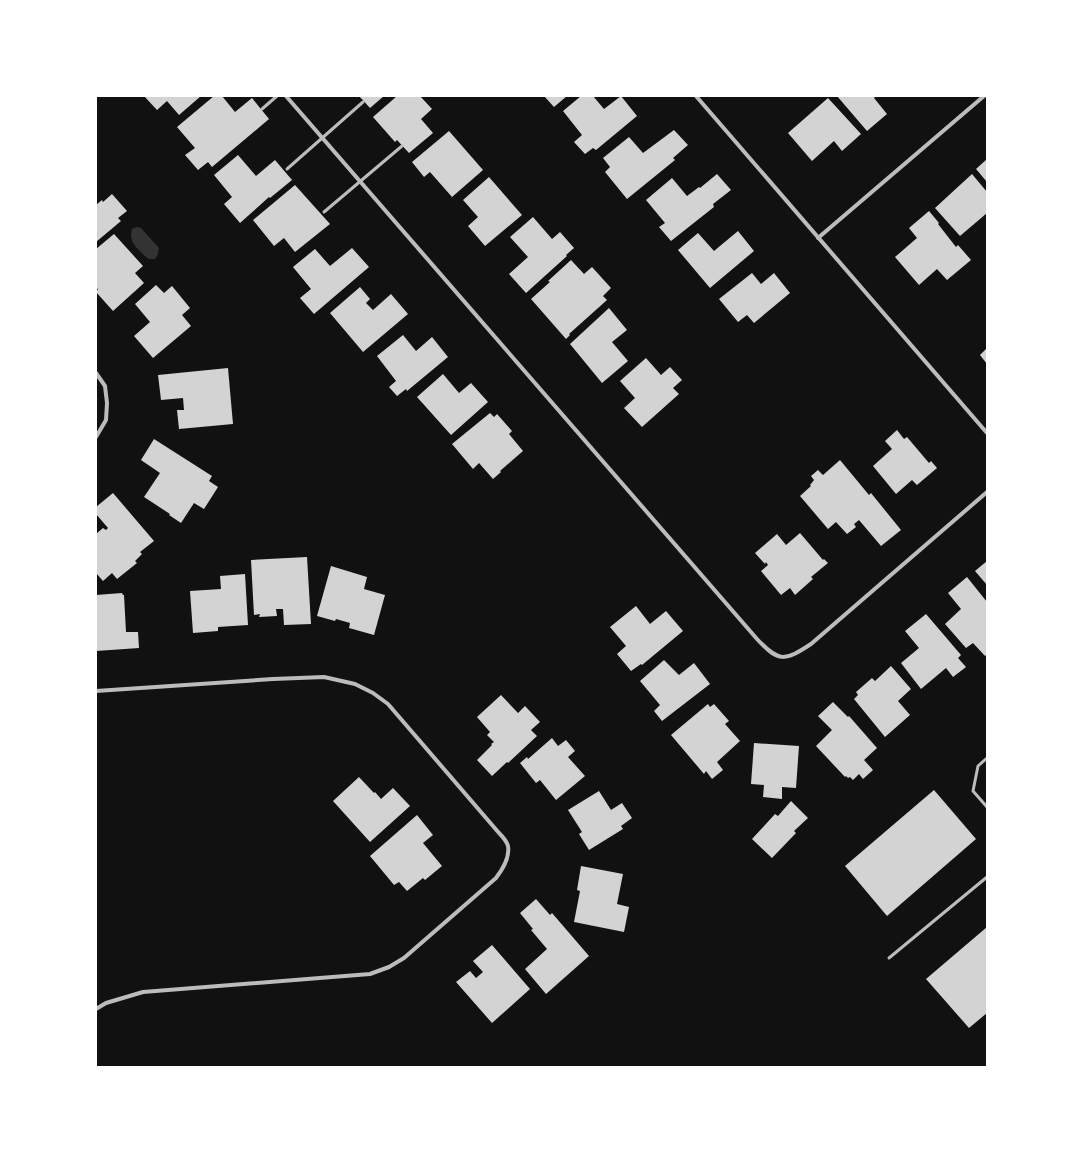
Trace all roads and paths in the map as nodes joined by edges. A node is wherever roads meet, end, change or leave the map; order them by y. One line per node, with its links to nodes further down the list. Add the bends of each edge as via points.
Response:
1 (277, 96): 6 (lane)
2 (286, 96): 7 (street)
3 (696, 96): 12 (street)
4 (984, 96): 12 (street)
5 (363, 102): 7 (lane)
6 (262, 109)
7 (322, 138): 9 (lane); 10 (street)
8 (402, 146): 10 (lane)
9 (286, 169)
10 (360, 181): 11 (lane); 16 (street, via 757,639 777,657 798,653 811,644)
11 (324, 212)
12 (818, 238): 14 (street)
13 (96, 373): 15 (street, via 105,386 107,403 106,420)
14 (987, 433)
15 (96, 437)
16 (987, 492)
17 (96, 691): 22 (street, via 324,677 355,684 388,704 508,845 504,868 496,878 404,958 388,967 370,974 143,992 106,1003)
18 (987, 758): 19 (lane, via 978,766 973,791)
19 (987, 808)
20 (987, 876): 21 (lane)
21 (889, 958)
22 (96, 1009)

